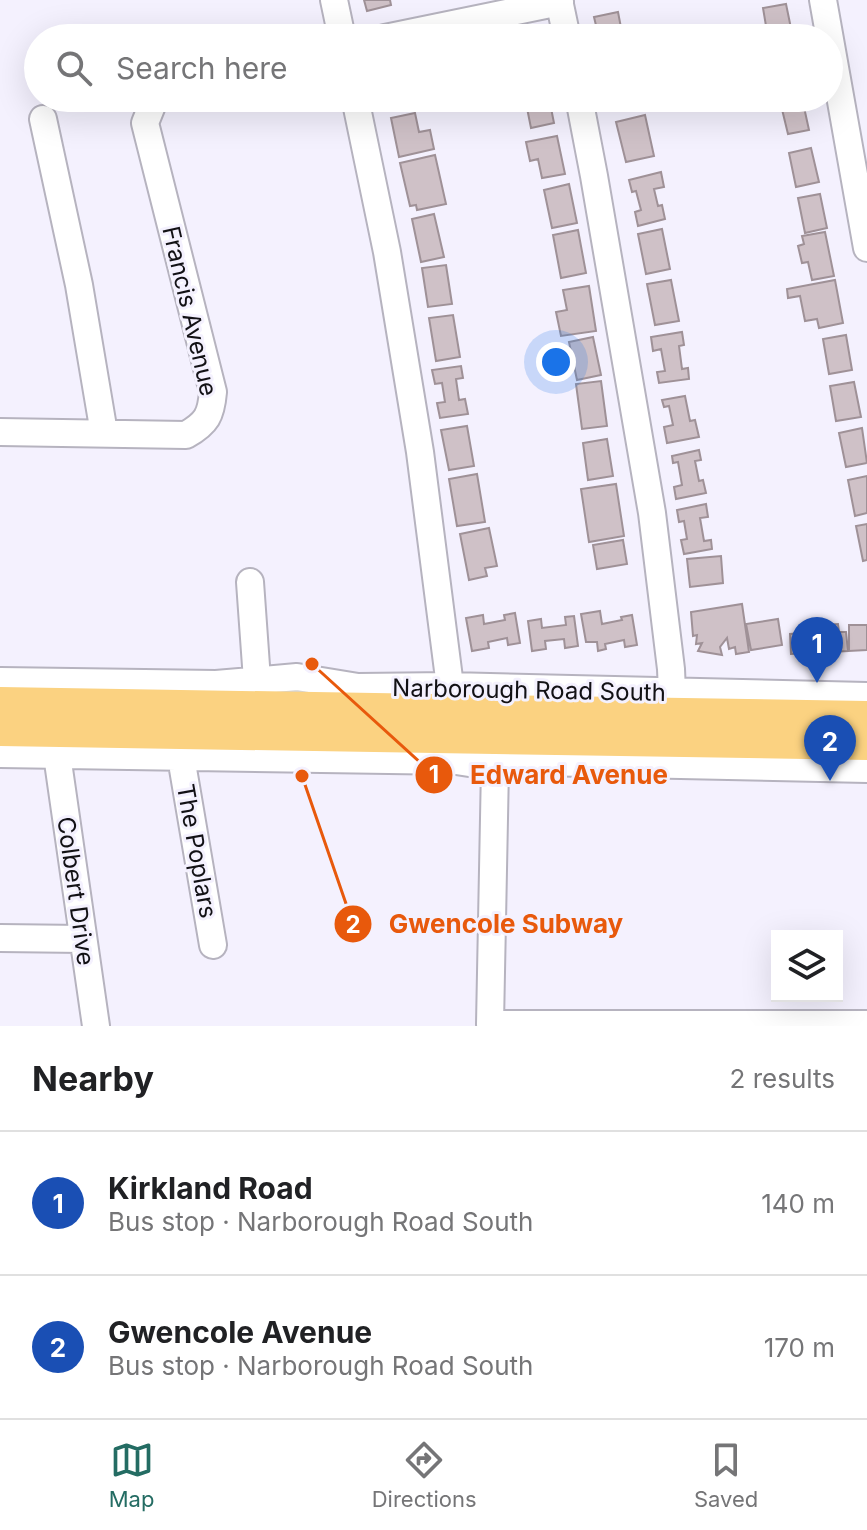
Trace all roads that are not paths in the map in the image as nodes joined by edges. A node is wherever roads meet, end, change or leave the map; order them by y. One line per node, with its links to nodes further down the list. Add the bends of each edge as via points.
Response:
1 (334, 0): 4 (street)
2 (823, 0): 7 (street)
3 (559, 1): 5 (street); 6 (street)
4 (339, 24)
5 (451, 24)
6 (564, 24)
7 (829, 24)
8 (843, 77): 13 (street)
9 (149, 112): 16 (street, Francis Avenue, via 145,123 213,392 211,411 186,435)
10 (358, 112): 20 (street, via 420,452)
11 (582, 112): 21 (street, via 652,513)
12 (43, 119): 16 (street)
13 (857, 131): 14 (street)
14 (867, 248)
15 (0, 432): 16 (street, Francis Avenue)
16 (104, 433)
17 (250, 582): 18 (street)
18 (257, 680): 19 (street, Narborough Road South); 20 (street, Narborough Road South, via 297,677 358,687)
19 (0, 681)
20 (450, 686): 21 (street, Narborough Road South)
21 (672, 692): 22 (street, Narborough Road South)
22 (867, 696)
23 (0, 704): 24 (main road, Narborough Road South)
24 (867, 718)
25 (0, 729): 26 (main road, Narborough Road South)
26 (867, 743)
27 (0, 754): 28 (street)
28 (57, 755): 29 (street); 33 (street, Colbert Drive)
29 (183, 758): 30 (street, via 456,761); 34 (street, The Poplars)
30 (495, 767): 31 (street, via 537,762); 36 (street)
31 (867, 769)
32 (0, 938): 33 (street)
33 (83, 939): 37 (street, Colbert Drive)
34 (213, 945)
35 (867, 1024): 36 (street)
36 (480, 1025)
37 (96, 1026)

